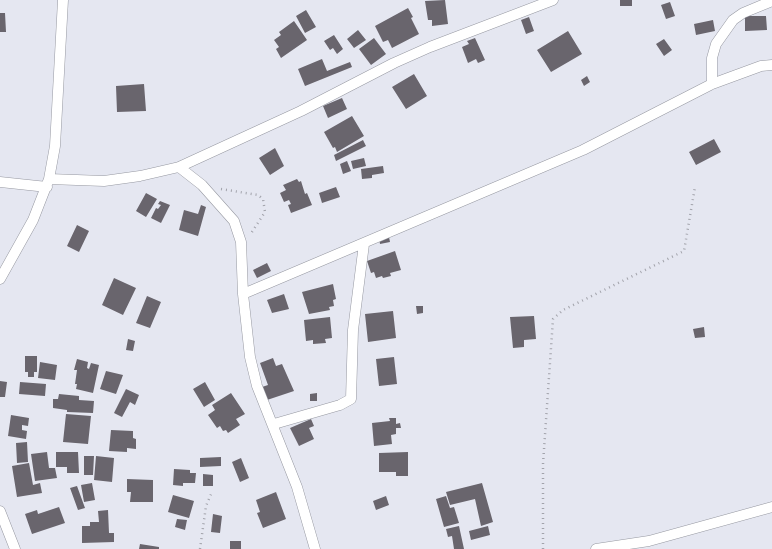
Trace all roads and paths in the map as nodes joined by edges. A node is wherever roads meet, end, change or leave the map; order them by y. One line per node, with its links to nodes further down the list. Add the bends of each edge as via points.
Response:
1 (63, 0): 8 (street, via 56,146)
2 (553, 0): 6 (street, via 394,63 301,111)
3 (772, 1): 5 (street, via 733,20 716,44 712,58)
4 (772, 65): 5 (street)
5 (712, 84): 12 (street, via 583,150)
6 (179, 167): 8 (street, via 104,181); 11 (street, via 202,185 234,221)
7 (0, 182): 8 (street)
8 (48, 183): 13 (street, via 33,220)
9 (214, 186): 11 (path, via 258,195 263,199 265,212)
10 (695, 187): 22 (path, via 684,251 563,310 553,319 543,464)
11 (241, 242): 14 (street)
12 (364, 244): 14 (street); 15 (street, via 353,330 351,399)
13 (0, 279)
14 (243, 294): 15 (street, via 250,357 257,386)
15 (274, 424): 21 (street)
16 (212, 492): 20 (path, via 206,506)
17 (772, 507): 23 (street, via 649,541)
18 (0, 511): 19 (street)
19 (15, 549)
20 (200, 549)
21 (315, 549)
22 (543, 549)
23 (596, 549)

